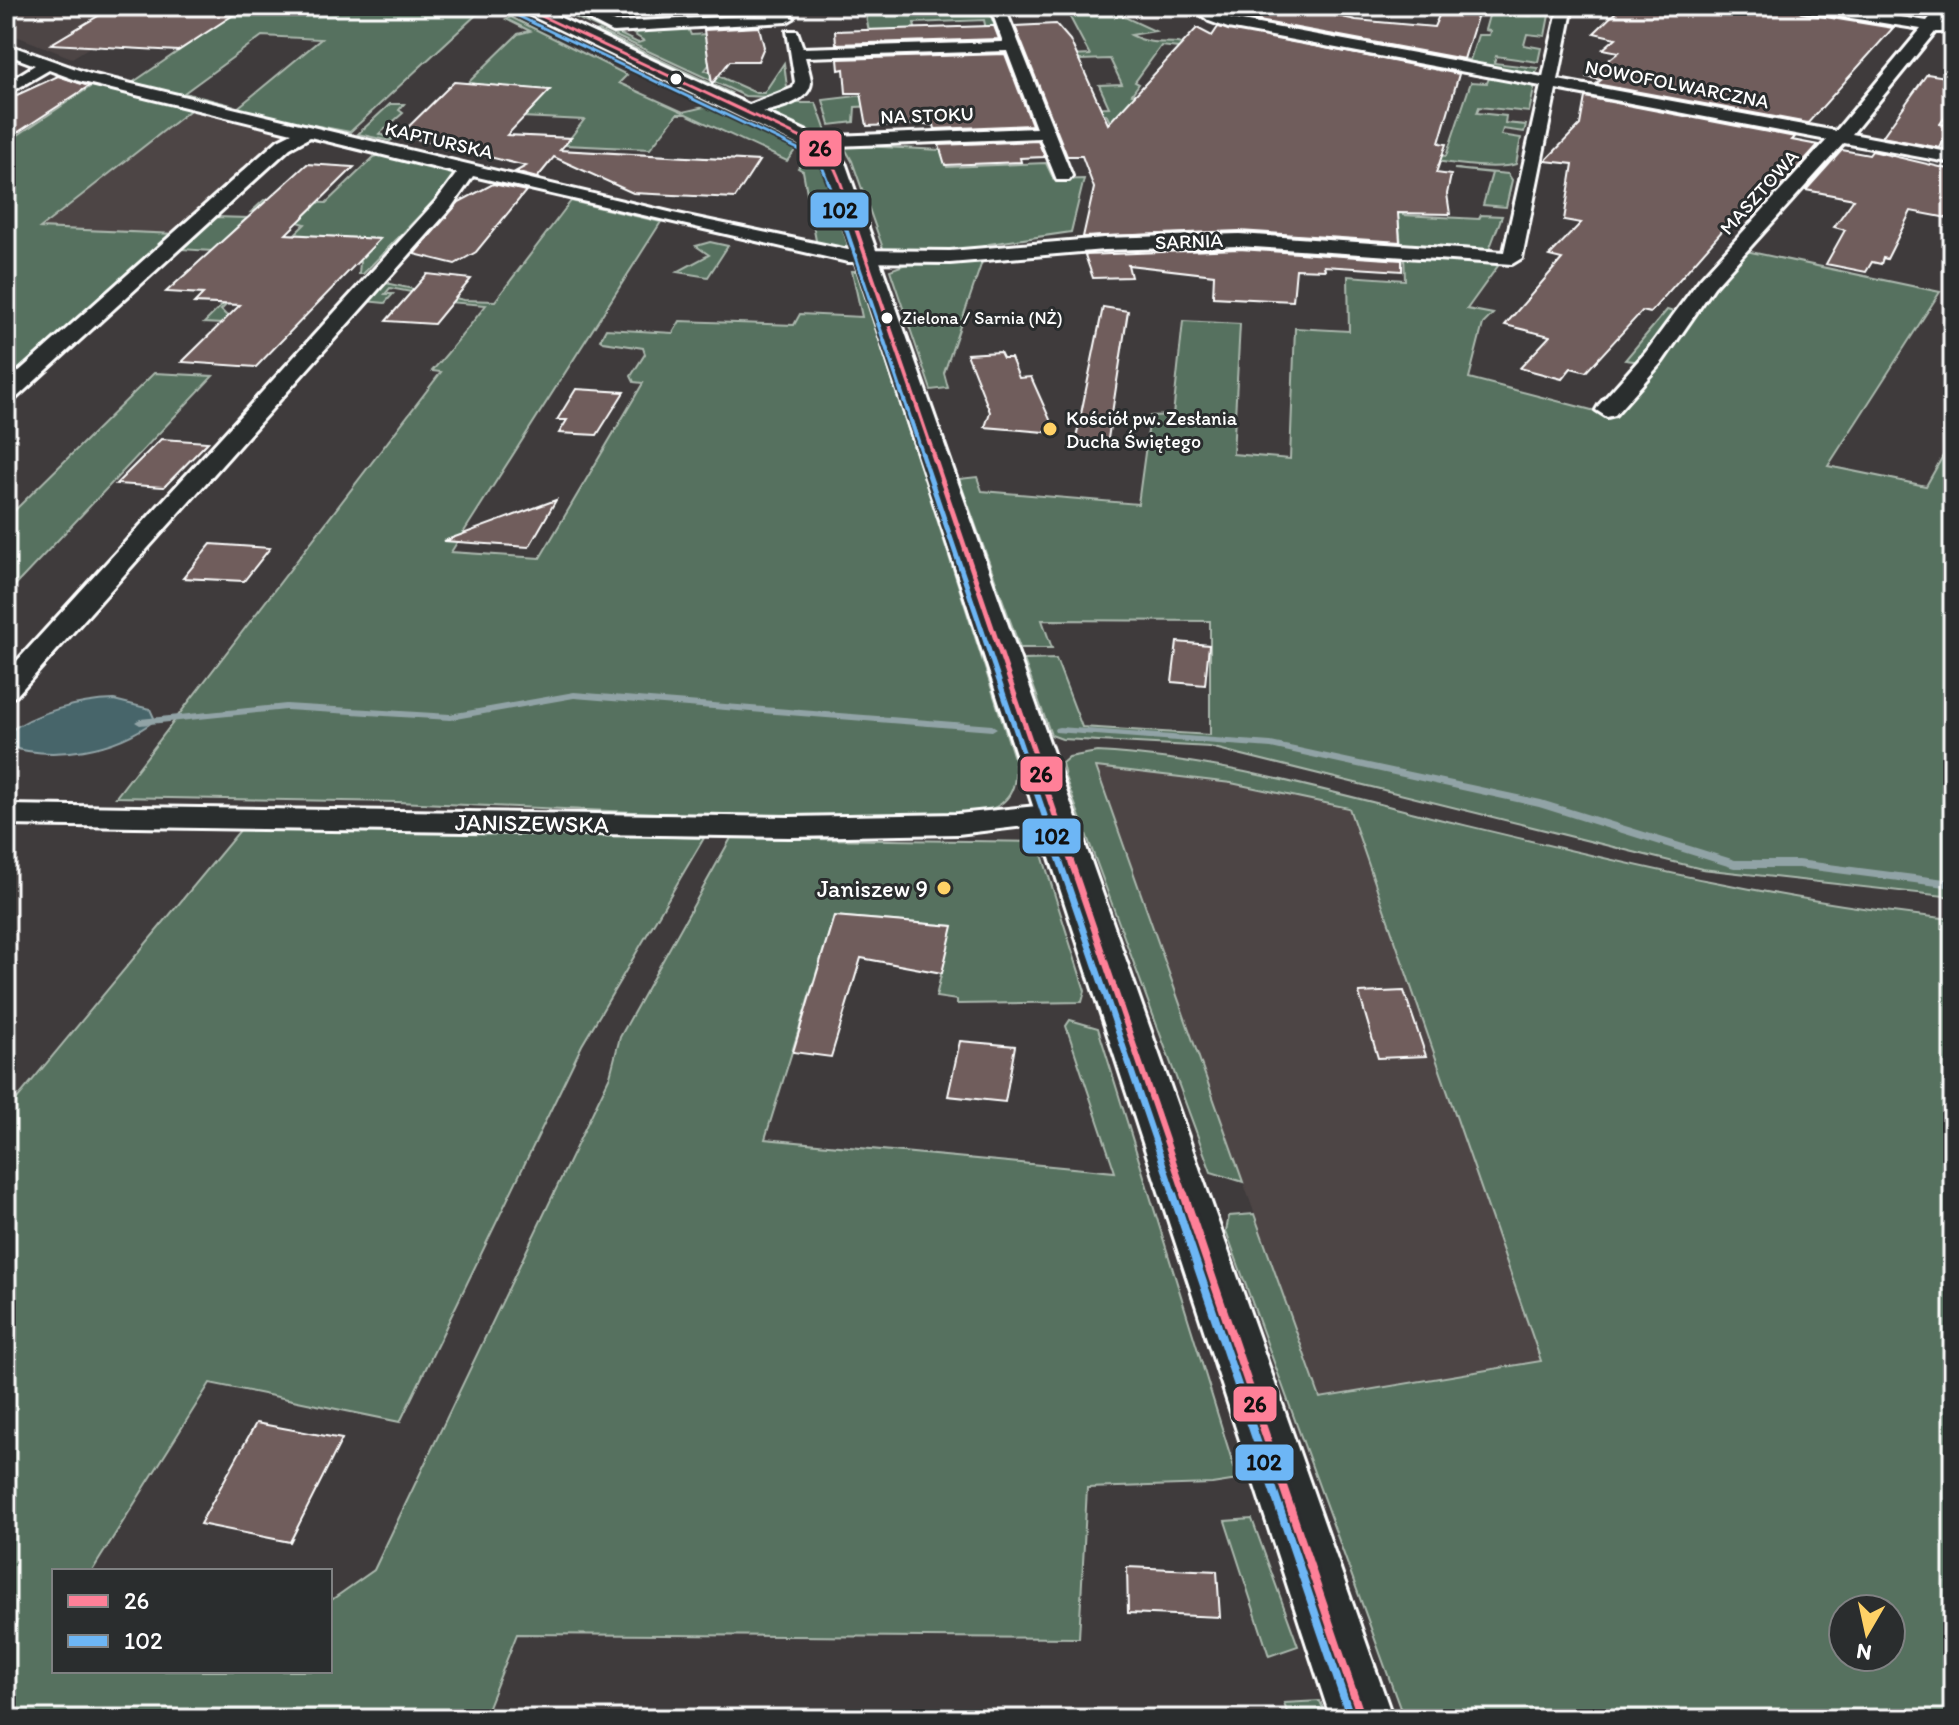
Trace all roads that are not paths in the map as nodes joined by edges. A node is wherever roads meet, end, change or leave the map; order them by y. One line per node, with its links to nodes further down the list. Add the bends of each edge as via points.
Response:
1 (520, 6): 17 (street)
2 (569, 6): 8 (street, via 613,27)
3 (997, 6): 11 (street)
4 (1198, 6): 15 (street, NOWOFOLWARCZNA, via 1228,23)
5 (1566, 6): 15 (street)
6 (1801, 6): 9 (street)
7 (1948, 6): 9 (street, MASZTOWA)
8 (785, 12): 13 (street)
9 (1931, 27): 10 (street); 20 (street, MASZTOWA)
10 (1953, 30)
11 (1013, 46): 13 (street); 19 (street)
12 (6, 49): 14 (street, KAPTURSKA)
13 (798, 53): 17 (street, via 800,91)
14 (45, 66): 16 (street); 18 (street, KAPTURSKA)
15 (1550, 82): 20 (street, NOWOFOLWARCZNA); 25 (street, SARNIA, via 1512,258 1239,240)
16 (6, 90)
17 (742, 111): 21 (street)
18 (308, 131): 23 (street, KAPTURSKA); 26 (street, via 284,144)
19 (1045, 133): 21 (street, NA STOKU); 24 (street)
20 (1838, 136): 22 (street, NOWOFOLWARCZNA); 27 (street, MASZTOWA, via 1707,283 1654,357)
21 (810, 142): 25 (street, via 835,165)
22 (1953, 158)
23 (469, 169): 25 (street, KAPTURSKA); 28 (street, via 444,204)
24 (1063, 176)
25 (867, 258): 29 (street)
26 (6, 395)
27 (1607, 410)
28 (6, 690)
29 (1057, 814): 30 (street, JANISZEWSKA, via 958,824 776,827); 31 (street)
30 (6, 815)
31 (1362, 1719)

